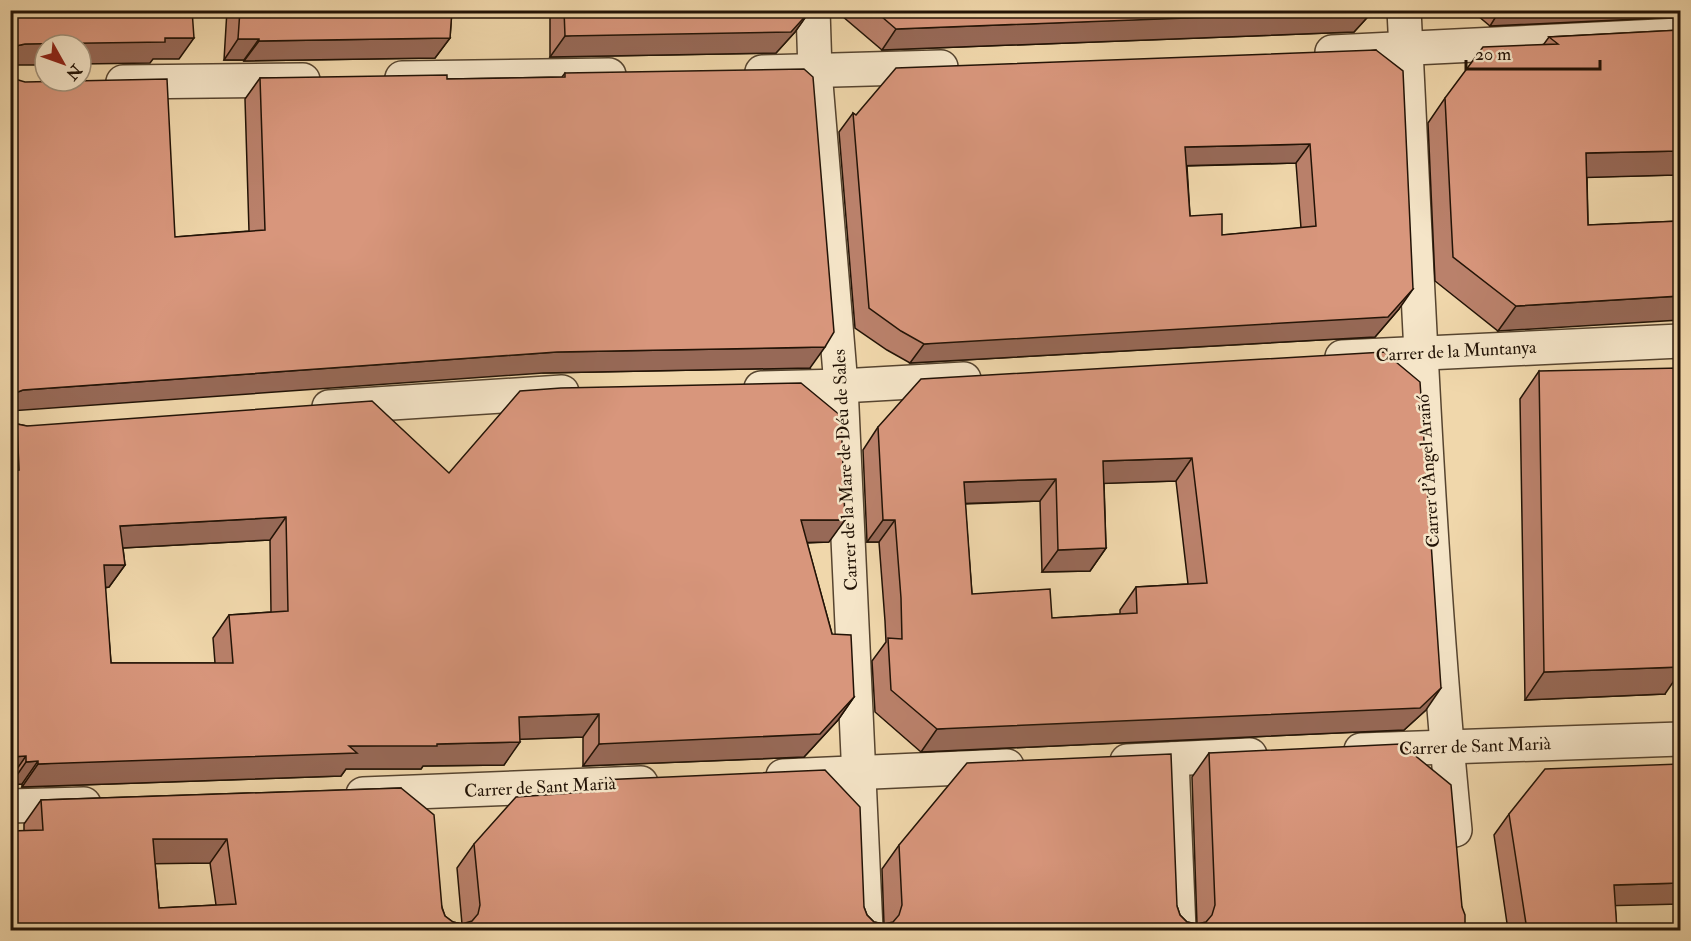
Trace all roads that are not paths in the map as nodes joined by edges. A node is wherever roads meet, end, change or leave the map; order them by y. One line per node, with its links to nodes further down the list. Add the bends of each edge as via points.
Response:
1 (813, 10): 7 (street, Carrer de la Mare de Déu de Sales)
2 (1404, 10): 4 (street, Carrer d'Àngel Arañó)
3 (1680, 35): 4 (street)
4 (1406, 49): 5 (street); 14 (street, Carrer d'Àngel Arañó)
5 (1300, 53)
6 (969, 66): 7 (street)
7 (815, 71): 8 (street); 17 (street, Carrer de la Mare de Déu de Sales)
8 (732, 73)
9 (637, 74): 10 (street)
10 (377, 78)
11 (330, 79): 12 (street)
12 (93, 83)
13 (1680, 341): 14 (street, Carrer de la Muntanya)
14 (1420, 353): 15 (street, Carrer de la Muntanya); 22 (street, Carrer d'Àngel Arañó)
15 (1314, 359)
16 (995, 377): 17 (street)
17 (841, 386): 18 (street); 28 (street, Carrer de la Mare de Déu de Sales)
18 (734, 388)
19 (592, 391): 20 (street)
20 (295, 410)
21 (1680, 739): 22 (street, Carrer de Sant Marià)
22 (1447, 747): 23 (street, Carrer de Sant Marià); 34 (street, Carrer d'Àngel Arañó)
23 (1327, 752)
24 (1280, 754): 25 (street)
25 (1172, 759): 26 (street); 36 (street)
26 (1103, 762)
27 (1034, 765): 28 (street)
28 (860, 772): 29 (street); 35 (street, Carrer de la Mare de Déu de Sales)
29 (753, 777)
30 (669, 781): 31 (street, Carrer de Sant Marià, via 432,804)
31 (338, 795)
32 (116, 802): 33 (street)
33 (10, 806)
34 (1458, 860)
35 (866, 930)
36 (1179, 930)

